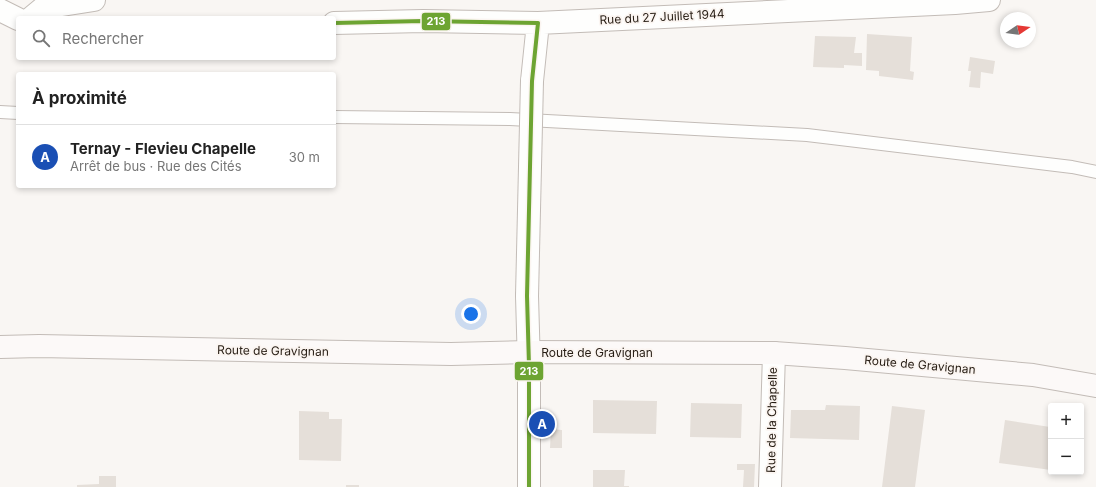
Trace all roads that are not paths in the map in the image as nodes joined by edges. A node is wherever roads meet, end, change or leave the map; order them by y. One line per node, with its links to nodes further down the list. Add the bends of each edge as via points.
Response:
1 (94, 0): 4 (street, via 43,8)
2 (989, 0): 7 (street, Rue du 27 Juillet 1944)
3 (0, 10): 5 (street)
4 (33, 16)
5 (16, 18)
6 (336, 23): 7 (street, Rue du 27 Juillet 1944)
7 (538, 23): 13 (street, bridge, via 532,81)
8 (0, 112): 9 (lane)
9 (16, 113)
10 (336, 117): 11 (lane, via 510,119 807,135)
11 (1096, 172)
12 (0, 347): 13 (street, Route de Gravignan, via 451,354)
13 (528, 352): 14 (street, Route de Gravignan); 16 (street)
14 (774, 354): 15 (street, Route de Gravignan, via 1033,375); 17 (street, Rue de la Chapelle)
15 (1096, 386)
16 (529, 487)
17 (770, 487)

